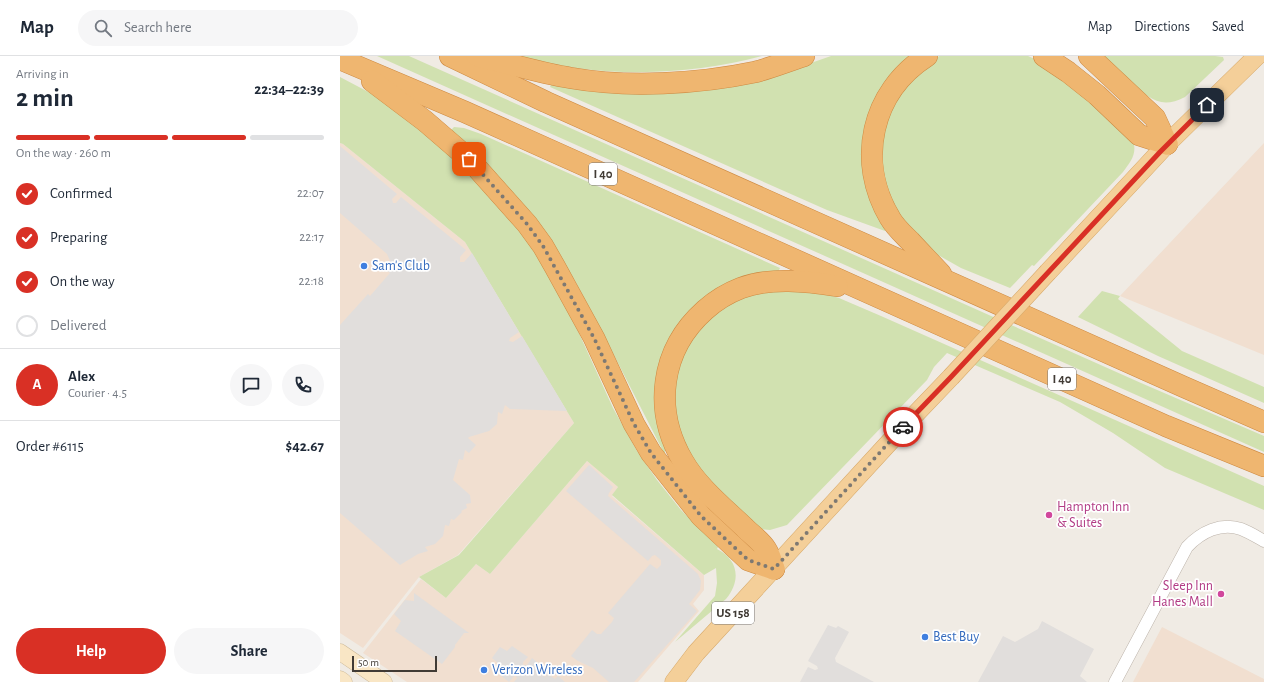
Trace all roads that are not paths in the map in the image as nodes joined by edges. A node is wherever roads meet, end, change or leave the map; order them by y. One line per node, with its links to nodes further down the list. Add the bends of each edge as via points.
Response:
1 (450, 56): 10 (highway, via 546,102)
2 (476, 56): 3 (highway, via 570,78 652,84 755,71)
3 (804, 56)
4 (927, 56): 10 (highway, via 898,81 882,106 872,138 873,171 881,200 891,220)
5 (1044, 56): 9 (highway, via 1097,95 1139,135)
6 (1089, 56): 9 (highway, via 1155,118)
7 (1257, 56): 9 (main road, US 158)
8 (342, 60): 11 (highway, I 40, via 465,112); 15 (highway, via 425,121 469,159 527,224 552,262 594,338 634,424 651,453 701,516 748,560)
9 (1167, 144): 15 (main road, US 158, bridge)
10 (948, 282): 12 (highway)
11 (861, 289): 13 (highway, I 40, via 1166,426); 15 (highway, via 811,282 770,281 741,288 715,301 693,320 669,363 664,388 665,408 670,432 683,462 706,491 766,548)
12 (1264, 422)
13 (1264, 466)
14 (1264, 541): 21 (street, via 1230,527 1210,530 1194,539 1187,547)
15 (774, 569): 20 (main road, US 158, via 696,653)
16 (340, 652): 19 (main road)
17 (340, 679): 18 (main road)
18 (344, 682)
19 (384, 682)
20 (674, 682)
21 (1115, 682)

